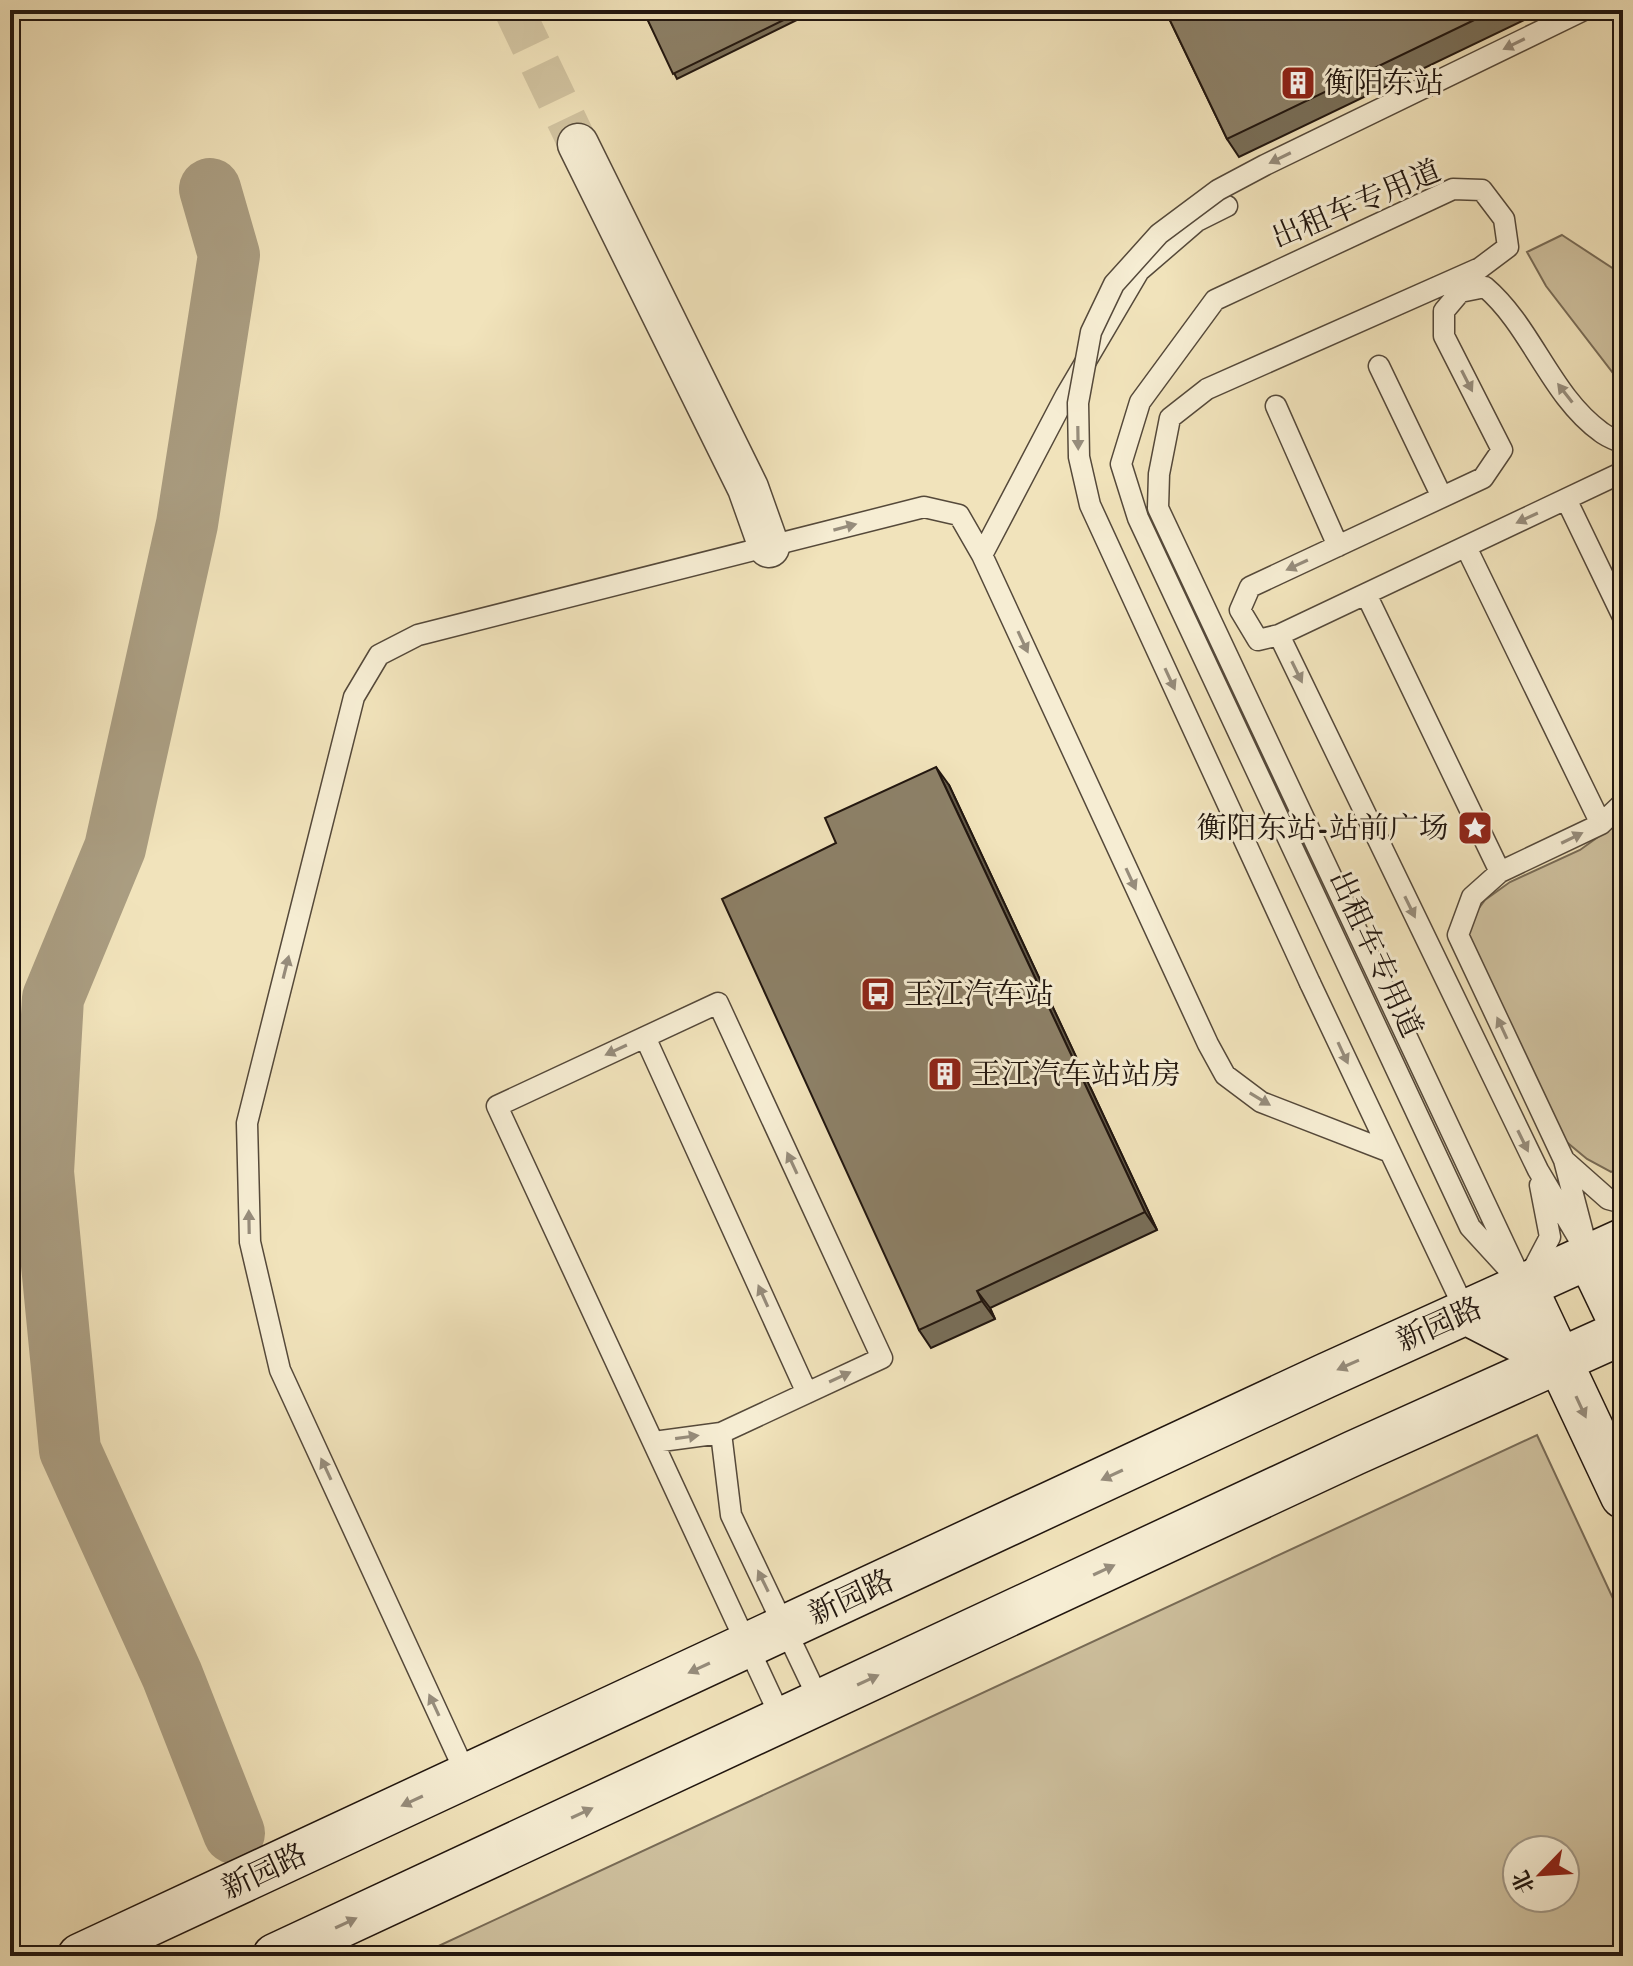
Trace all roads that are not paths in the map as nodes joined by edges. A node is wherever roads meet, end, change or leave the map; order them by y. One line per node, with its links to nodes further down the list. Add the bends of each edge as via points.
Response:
1 (1584, 10): 21 (lane, one-way to 21, bridge, via 1218,190 1159,234 1114,284 1091,332 1078,403 1079,457 1090,505)
2 (578, 144): 11 (street, via 748,488)
3 (1227, 206): 13 (lane, via 1197,221 1139,271)
4 (1379, 366): 8 (lane)
5 (1276, 406): 10 (lane)
6 (1623, 443): 8 (lane, one-way to 8, via 1601,432 1566,396 1502,302 1485,287 1460,292 1444,311 1444,336 1502,450 1483,478)
7 (1623, 472): 9 (lane)
8 (1442, 497): 10 (lane)
9 (1566, 499): 12 (lane, one-way to 12); 15 (lane)
10 (1338, 546): 16 (lane, one-way to 16, via 1250,587 1240,610 1258,640)
11 (769, 547): 13 (lane, one-way to 13, via 924,507 959,515); 36 (lane, one-way to 11, via 280,1370 250,1242 247,1123 354,697 379,655 418,635)
12 (1466, 547): 14 (lane); 18 (lane)
13 (982, 555): 21 (lane, one-way to 21, via 1225,1075 1261,1102)
14 (1366, 594): 16 (lane); 19 (lane)
15 (1623, 617)
16 (1279, 635): 23 (lane, one-way to 23)
17 (1623, 803): 18 (lane)
18 (1601, 824): 19 (lane, one-way to 18)
19 (1500, 872): 22 (lane, one-way to 19, via 1458,935 1472,897)
20 (645, 1037): 30 (lane, one-way to 20); 30 (lane, one-way to 20, via 882,1358 718,1003); 32 (lane, one-way to 32, via 497,1106)
21 (1390, 1152): 27 (lane)
22 (1564, 1160): 24 (lane, via 1608,1199); 25 (lane)
23 (1538, 1170): 25 (lane); 26 (lane, via 1550,1237)
24 (1623, 1203)
25 (1612, 1256): 26 (main road, 新园路); 28 (main road)
26 (1524, 1286): 26 (lane, 出租车专用道, via 1158,508 1170,418 1207,389 1480,268 1508,247 1504,219 1482,190 1453,189 1215,300 1140,402 1121,464 1138,518 1470,1227); 27 (main road, 新园路); 29 (main road)
27 (1466, 1312): 29 (main road); 34 (main road, 新园路, one-way to 34)
28 (1623, 1330): 29 (main road)
29 (1559, 1360): 33 (main road, one-way to 33); 35 (main road, one-way to 29)
30 (807, 1393): 31 (lane)
31 (721, 1433): 32 (lane, one-way to 31); 34 (lane, one-way to 31, via 731,1515)
32 (654, 1442): 34 (lane)
33 (1623, 1496)
34 (766, 1636): 35 (lane); 35 (lane); 36 (main road, 新园路, one-way to 36)
35 (801, 1711): 38 (main road, one-way to 35)
36 (467, 1776): 37 (main road, 新园路, one-way to 37)
37 (80, 1956)
38 (275, 1956)

